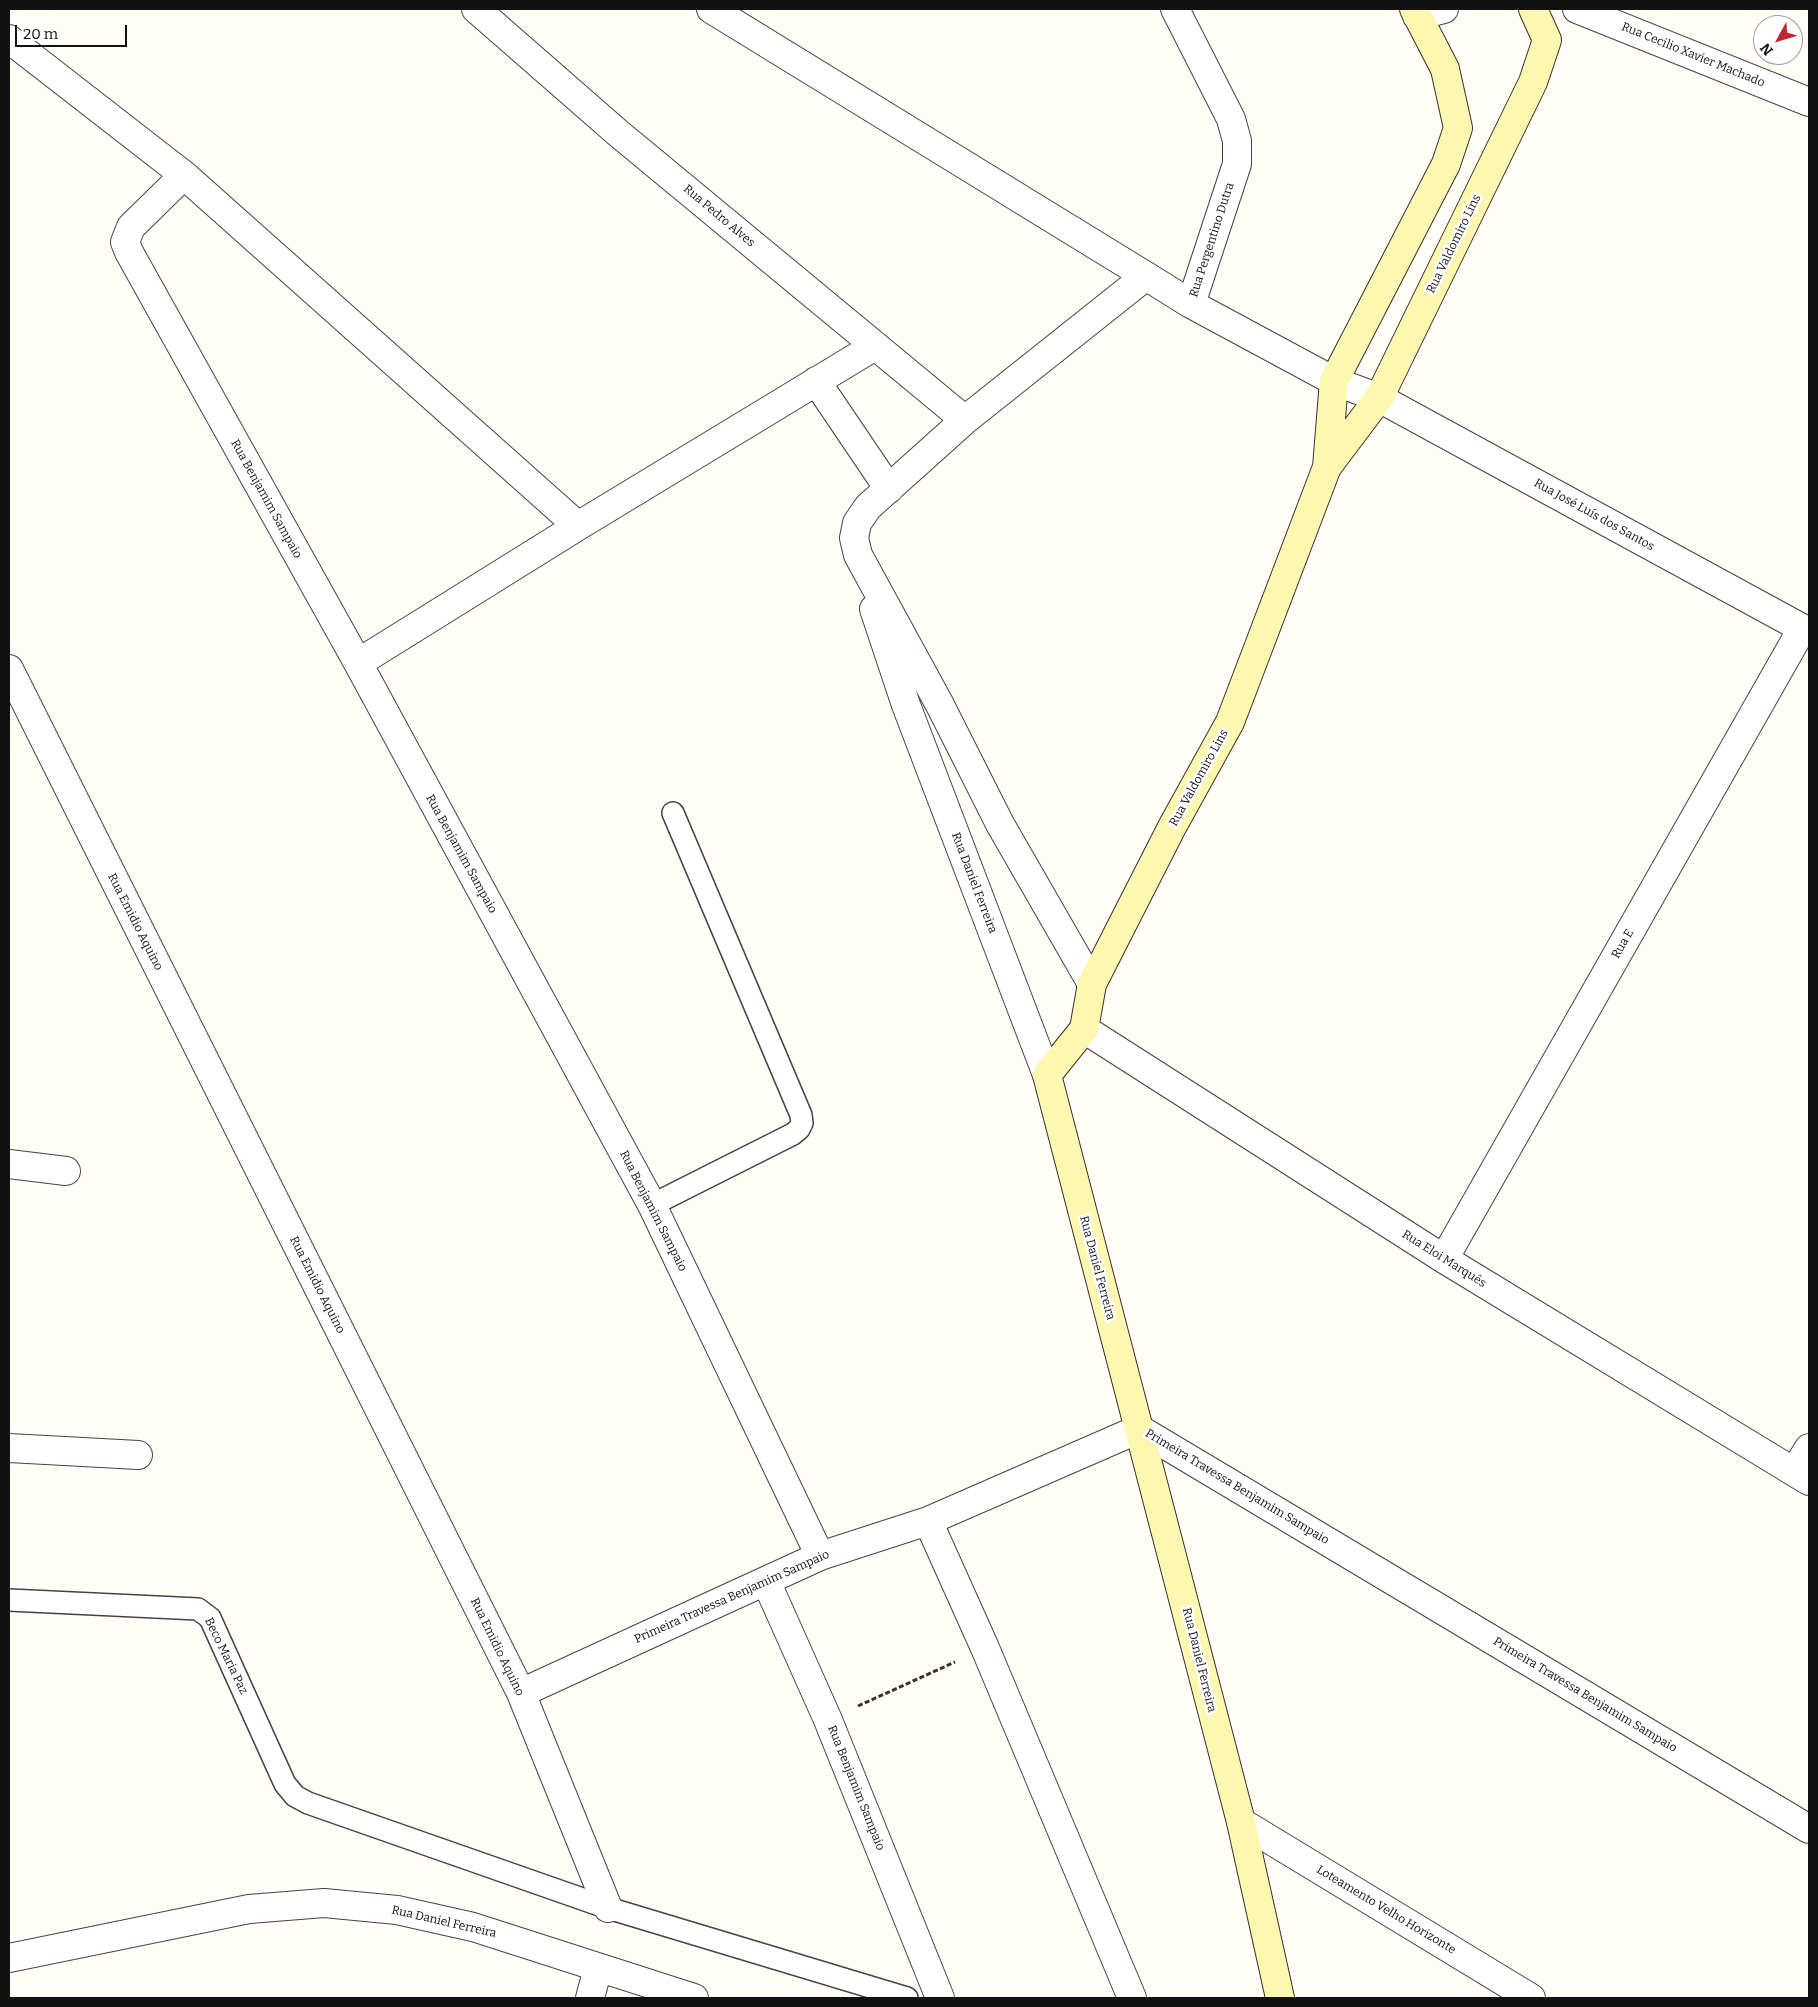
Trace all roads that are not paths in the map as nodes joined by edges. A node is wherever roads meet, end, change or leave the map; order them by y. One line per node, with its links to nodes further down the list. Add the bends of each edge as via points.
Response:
1 (476, 9): 13 (street, Rua Pedro Alves, via 618,133)
2 (711, 9): 11 (street)
3 (1175, 9): 12 (street, Rua Pergentino Dutra, via 1232,120 1236,141 1237,164)
4 (1444, 9): 7 (street)
5 (1533, 9): 16 (street, Rua Valdomiro Lins, via 1547,40 1533,82)
6 (1576, 9): 9 (street, Rua Cecilio Xavier Machado)
7 (1415, 12): 14 (street, Rua Valdomiro Lins, via 1445,69 1458,128 1446,164)
8 (9, 39): 10 (street)
9 (1809, 102)
10 (184, 175): 20 (street); 23 (street, Rua Benjamim Sampaio, via 132,227 125,242)
11 (1146, 276): 12 (street); 17 (street)
12 (1191, 304): 14 (street, Rua Pergentino Dutra)
13 (875, 346): 15 (street); 17 (street, Rua Pedro Alves)
14 (1334, 381): 16 (street, Rua Pergentino Dutra); 18 (street, Rua Valdomiro Lins)
15 (816, 382): 19 (street); 20 (street)
16 (1379, 398): 18 (street, Rua Valdomiro Lins); 22 (street, Rua José Luís dos Santos)
17 (965, 420): 19 (street)
18 (1327, 467): 26 (street, Rua Valdomiro Lins, via 1230,722)
19 (889, 489): 21 (street, via 868,507 857,523 854,538)
20 (578, 526): 23 (street)
21 (858, 555): 26 (street, via 1000,824); 28 (street, Rua Daniel Ferreira, via 906,705)
22 (1806, 630): 32 (street, Rua E)
23 (358, 663): 31 (street, Rua Benjamim Sampaio)
24 (9, 669): 42 (street, Rua Emidio Aquino)
25 (673, 812): 31 (lane, via 802,1123 793,1134)
26 (1092, 984): 27 (street, Rua Valdomiro Lins)
27 (1084, 1029): 28 (street, Rua Valdomiro Lins); 32 (street, Rua Eloi Marquês)
28 (1047, 1076): 33 (street, Rua Daniel Ferreira)
29 (9, 1164): 30 (street)
30 (66, 1172)
31 (652, 1205): 39 (street, Rua Benjamim Sampaio)
32 (1444, 1259): 37 (street, Rua Eloi Marquês)
33 (1139, 1429): 38 (street, Primeira Travessa Benjamim Sampaio); 43 (street, Rua Daniel Ferreira); 44 (street, Primeira Travessa Benjamim Sampaio)
34 (9, 1448): 36 (street)
35 (1809, 1448): 37 (street)
36 (138, 1455)
37 (1802, 1477)
38 (928, 1521): 39 (street, Primeira Travessa Benjamim Sampaio); 52 (street)
39 (820, 1556): 40 (street, Primeira Travessa Benjamim Sampaio)
40 (766, 1581): 42 (street, Primeira Travessa Benjamim Sampaio); 51 (street, Rua Benjamim Sampaio, via 828,1720)
41 (9, 1600): 45 (lane, Beco Maria Paz, via 191,1607 205,1612 286,1784 295,1796)
42 (521, 1693): 45 (street, Rua Emidio Aquino)
43 (1241, 1822): 53 (street, Rua Daniel Ferreira); 54 (street, Loteamento Velho Horizonte)
44 (1809, 1829)
45 (608, 1908): 50 (lane)
46 (9, 1958): 47 (street, Rua Daniel Ferreira, via 249,1909 324,1903 397,1910 473,1926)
47 (598, 1968): 48 (street); 49 (street, Rua Daniel Ferreira)
48 (590, 1998)
49 (694, 1998)
50 (907, 1998)
51 (940, 1998)
52 (1132, 1998)
53 (1280, 1998)
54 (1531, 1998)

